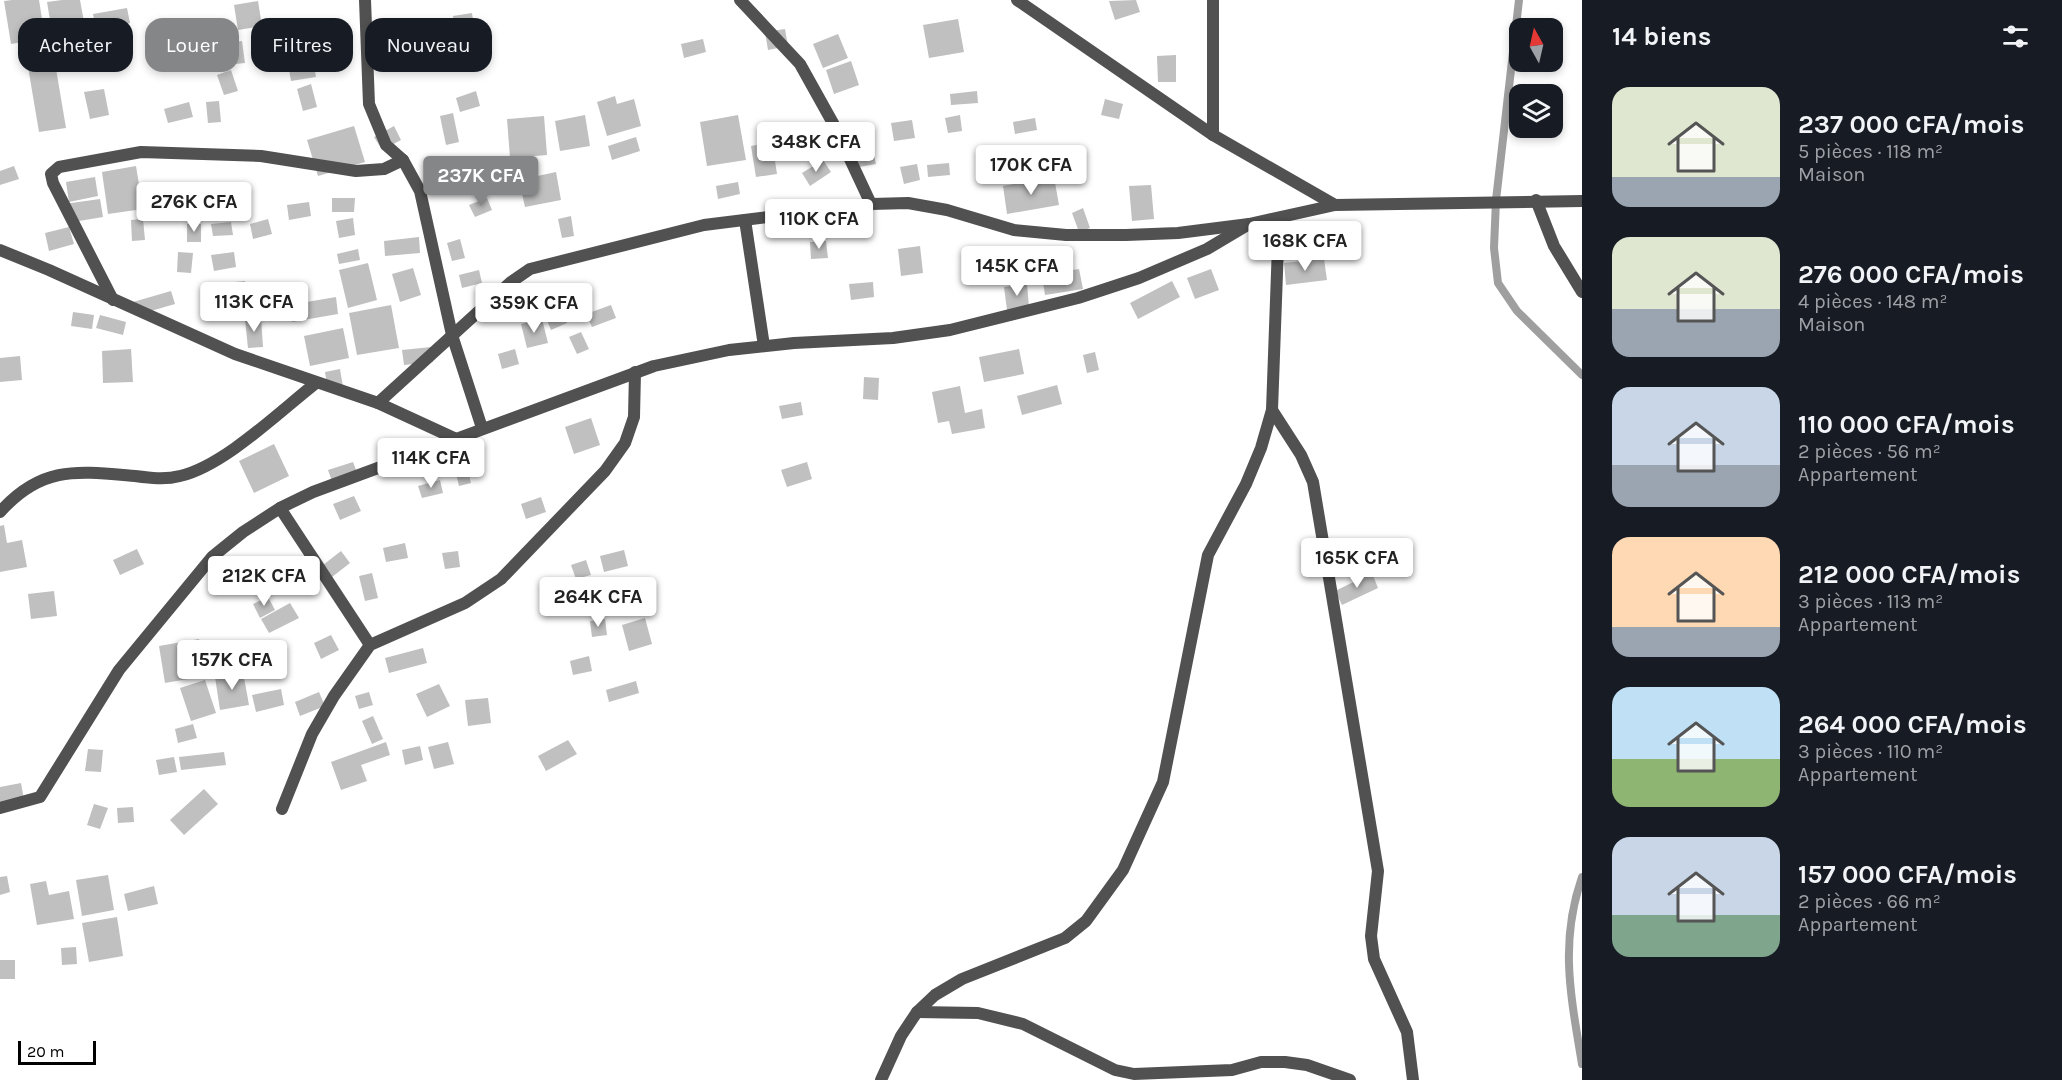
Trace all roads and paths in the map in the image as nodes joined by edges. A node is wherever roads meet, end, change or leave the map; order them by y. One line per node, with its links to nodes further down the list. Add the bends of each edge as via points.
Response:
1 (365, 0): 6 (street, via 369,104 386,145)
2 (740, 0): 9 (street, via 806,74)
3 (1017, 0): 5 (street)
4 (1213, 0): 5 (street)
5 (1214, 135): 10 (street)
6 (403, 160): 16 (street, via 384,168 356,171 261,156 141,152 59,167 51,174 53,183); 17 (street, via 420,191)
7 (1536, 200): 8 (street); 10 (street); 15 (street, via 1554,246)
8 (1582, 201)
9 (871, 204): 12 (street); 13 (street, via 908,203 1014,230 1066,235 1178,233)
10 (1335, 205): 11 (street)
11 (1279, 218): 13 (street); 22 (street)
12 (744, 220): 17 (street, via 704,225 530,269); 18 (street)
13 (1249, 224): 18 (street, via 1207,249 1139,278 1066,301 950,330 893,338)
14 (0, 250): 16 (street)
15 (1582, 292)
16 (113, 300): 20 (street, via 235,354)
17 (452, 334): 21 (street); 23 (street)
18 (764, 346): 19 (street)
19 (634, 372): 23 (street); 27 (street, via 634,417 625,443 589,488 501,579 465,603)
20 (316, 383): 21 (street); 26 (street, via 208,467 158,478 59,473 31,486)
21 (378, 404): 24 (street)
22 (1272, 410): 30 (street, via 1246,484 1202,572 1163,782 1123,870 1086,921 1065,938 962,979 935,995); 33 (street, via 1313,482 1378,871 1371,936 1374,959 1407,1032)
23 (482, 428): 24 (street)
24 (454, 438): 25 (street)
25 (280, 508): 27 (street); 28 (street, via 212,557 140,642 40,797)
26 (0, 512)
27 (370, 645): 29 (street, via 312,734)
28 (0, 808)
29 (282, 809)
30 (917, 1012): 31 (street); 32 (street, via 978,1013 1023,1024 1115,1070 1134,1074 1232,1070 1261,1062 1285,1062)
31 (881, 1080)
32 (1350, 1080)
33 (1413, 1080)

